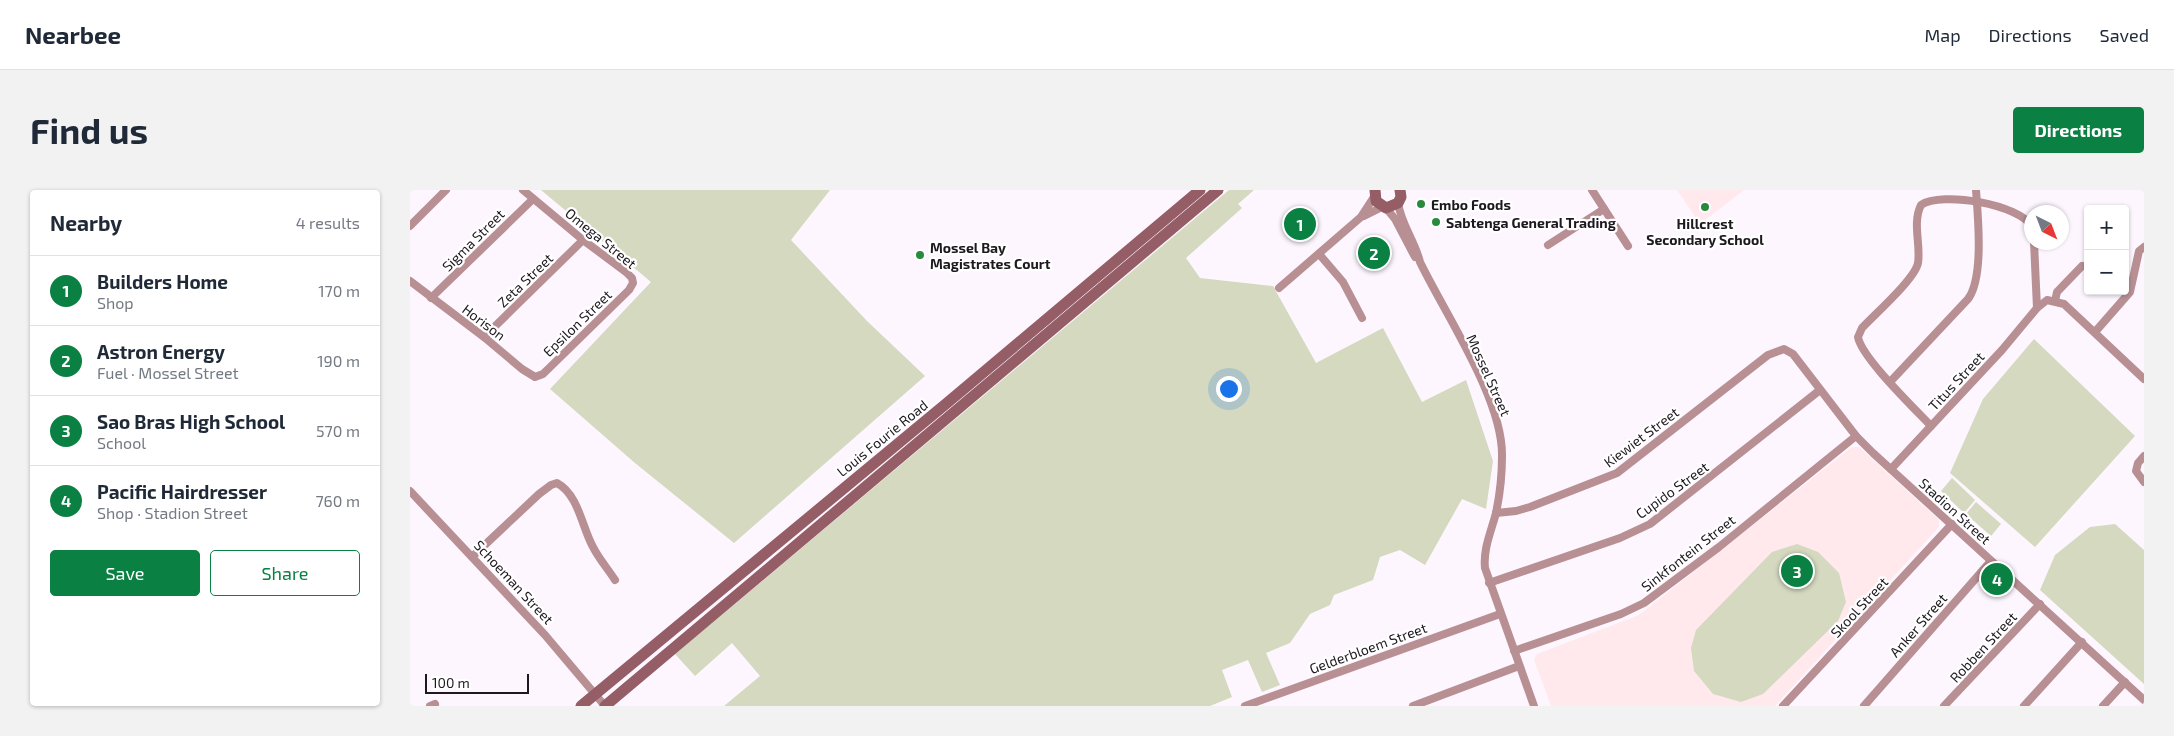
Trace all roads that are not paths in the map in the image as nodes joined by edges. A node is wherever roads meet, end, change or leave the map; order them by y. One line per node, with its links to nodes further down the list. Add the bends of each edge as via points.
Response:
1 (446, 190): 16 (street)
2 (523, 190): 9 (street, Omega Street)
3 (1200, 190): 59 (main road, Louis Fourie Road, via 948,403)
4 (1218, 190): 62 (main road, Louis Fourie Road)
5 (1400, 190): 11 (main road)
6 (1592, 190): 13 (street)
7 (1976, 190): 10 (street)
8 (1375, 193): 12 (main road); 14 (street)
9 (533, 198): 17 (street, Omega Street); 28 (street, Sigma Street)
10 (1977, 202): 15 (street); 39 (street, via 1974,289); 39 (street, via 1933,200 1921,205 1918,214 1918,265 1862,328 1858,337 1862,347)
11 (1398, 203): 12 (main road); 23 (street)
12 (1384, 207): 14 (street); 23 (street, via 1395,219)
13 (1604, 209): 18 (street); 19 (street)
14 (1361, 217): 22 (street)
15 (2024, 219)
16 (410, 226)
17 (583, 240): 27 (street, Omega Street, via 632,278); 33 (street, Zeta Street)
18 (1548, 245)
19 (1628, 246)
20 (2142, 248): 32 (street, via 2130,292)
21 (2034, 250): 30 (street)
22 (1319, 254): 26 (street); 31 (street, via 1343,282)
23 (1420, 262): 47 (street, Mossel Street, via 1484,387 1499,428 1501,476)
24 (2082, 266): 29 (street, via 2057,292)
25 (410, 281): 28 (street, Horison)
26 (1279, 288)
27 (629, 290): 37 (street, Epsilon Street)
28 (431, 298): 33 (street, Horison)
29 (2055, 300): 30 (street, Titus Street, via 2047,300); 32 (street, via 2068,307)
30 (2037, 308): 41 (street, Titus Street)
31 (1362, 318)
32 (2095, 332): 36 (street)
33 (484, 337): 37 (street, Horison, via 530,375 538,377)
34 (1784, 349): 40 (street, Stadion Street, via 1793,354); 47 (street, Kiewiet Street, via 1768,355 1618,474 1530,507)
35 (2144, 366): 36 (street)
36 (2138, 372): 38 (street)
37 (543, 374)
38 (2144, 379)
39 (1890, 382): 41 (street)
40 (1820, 390): 42 (street, Stadion Street); 52 (street, Cupido Street, via 1650,524 1620,538)
41 (1931, 426): 44 (street, Titus Street)
42 (1856, 436): 44 (street, Stadion Street); 56 (street, Sinkfontein Street, via 1644,603)
43 (2144, 456): 45 (street, via 2138,463 2137,474)
44 (1891, 469): 48 (street, Stadion Street)
45 (2144, 482)
46 (410, 491): 49 (street, Schoeman Street)
47 (1496, 512): 52 (street, Mossel Street, via 1484,559)
48 (1952, 524): 50 (street, Stadion Street); 66 (street, Skool Street)
49 (473, 556): 51 (street, via 539,494 558,484 572,499 593,547); 59 (street, Schoeman Street)
50 (1991, 561): 53 (street, Stadion Street); 67 (street, Anker Street)
51 (615, 580)
52 (1489, 583): 54 (street, Mossel Street)
53 (2040, 604): 55 (street, Stadion Street); 68 (street, Robben Street)
54 (1500, 614): 56 (street, Mossel Street); 63 (street, Gelderbloem Street)
55 (2082, 642): 58 (street, Stadion Street); 69 (street)
56 (1514, 651): 57 (street, Mossel Street)
57 (1519, 666): 64 (street); 65 (street, Mossel Street)
58 (2125, 682): 60 (street, Stadion Street); 70 (street)
59 (594, 694): 61 (main road, Louis Fourie Road); 62 (street, Schoeman Street)
60 (2144, 700)
61 (581, 706)
62 (605, 706)
63 (1245, 706)
64 (1413, 706)
65 (1534, 706)
66 (1783, 706)
67 (1864, 706)
68 (1944, 706)
69 (2024, 706)
70 (2103, 706)

